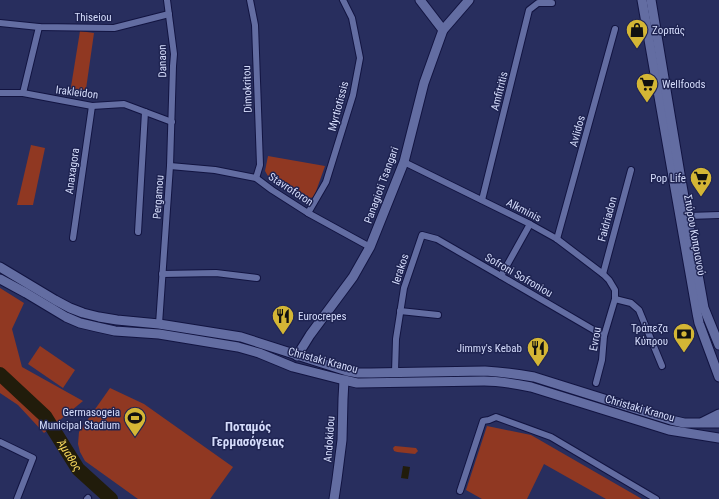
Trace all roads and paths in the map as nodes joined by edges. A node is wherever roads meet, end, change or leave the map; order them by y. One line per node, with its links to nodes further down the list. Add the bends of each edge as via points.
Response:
1 (167, 0): 9 (street, Danaon)
2 (250, 0): 22 (street, Dimokritou, via 256,46 260,165)
3 (343, 0): 24 (street, Myrtiotissis, via 352,18 360,58 353,95 326,182)
4 (420, 0): 13 (main road)
5 (469, 0): 13 (main road)
6 (642, 0): 49 (main road, Σπύρου Κυπριανού, via 699,323)
7 (651, 0): 26 (main road, Σπύρου Κυπριανού)
8 (552, 3): 23 (street, Amfitritis, via 538,3 530,10)
9 (169, 14): 11 (street, Thiseiou, via 114,28); 18 (street, Danaon, via 174,54)
10 (0, 23): 11 (street, Thiseiou)
11 (40, 27): 15 (street)
12 (615, 29): 31 (street, Avlidos)
13 (443, 30): 19 (main road, Panagioti Tsangari, via 424,84)
14 (0, 93): 15 (street, Irakleidon)
15 (23, 93): 16 (street, Irakleidon)
16 (92, 106): 17 (street, Irakleidon, via 124,104); 30 (street, Anaxagora)
17 (145, 112): 18 (street, Irakleidon); 28 (street)
18 (172, 122): 20 (street, Pergamou)
19 (404, 162): 23 (street, Alkminis); 32 (main road, Panagioti Tsangari)
20 (170, 166): 22 (street, Stavroforon, via 215,170); 34 (street, Pergamou)
21 (631, 170): 35 (street, Faidriadon)
22 (256, 178): 24 (street, Stavroforon)
23 (482, 200): 27 (street, Alkminis)
24 (308, 213): 32 (street, Stavroforon)
25 (719, 215): 26 (street)
26 (688, 216): 44 (main road, Σπύρου Κυπριανού, via 704,308)
27 (530, 224): 31 (street, Alkminis); 36 (street)
28 (138, 232)
29 (422, 235): 36 (street, Sofroni Sofroniou, via 437,239); 40 (street, Ierakos, via 404,288)
30 (73, 238)
31 (558, 239): 35 (street, Alkminis)
32 (370, 247): 45 (main road, Panagioti Tsangari, via 353,277 310,335)
33 (0, 267): 42 (main road, Christaki Kranou, via 55,300 83,313 117,320)
34 (162, 274): 37 (street, via 216,273); 42 (street, Pergamou)
35 (603, 274): 39 (street, Alkminis, via 615,290)
36 (502, 276): 43 (street, Sofroni Sofroniou)
37 (257, 278)
38 (0, 279): 46 (main road, Christaki Kranou, via 80,323 238,347)
39 (615, 299): 43 (street, Evrou); 47 (street, via 631,303 639,310)
40 (400, 311): 41 (street); 48 (street, Ierakos)
41 (438, 315)
42 (159, 324): 45 (main road, Christaki Kranou, via 241,337)
43 (604, 336): 51 (street, Evrou, via 602,360)
44 (719, 345)
45 (298, 356): 46 (street, Panagioti Tsangari); 48 (main road, Christaki Kranou, via 358,373)
46 (293, 366): 50 (main road, Christaki Kranou)
47 (662, 366)
48 (395, 372): 53 (main road, Christaki Kranou, via 485,371 519,374 671,420)
49 (719, 377)
50 (344, 380): 55 (main road, Christaki Kranou, via 371,383 484,380 517,384 669,430); 59 (main road, Andokidou, via 342,440)
51 (596, 383)
52 (719, 414): 53 (main road)
53 (700, 423): 54 (main road, Christaki Kranou)
54 (719, 423)
55 (719, 438)
56 (0, 442): 58 (street, via 33,458)
57 (460, 491): 60 (street, via 483,421 496,416 552,437)
58 (17, 499)
59 (334, 499)
60 (656, 499)

